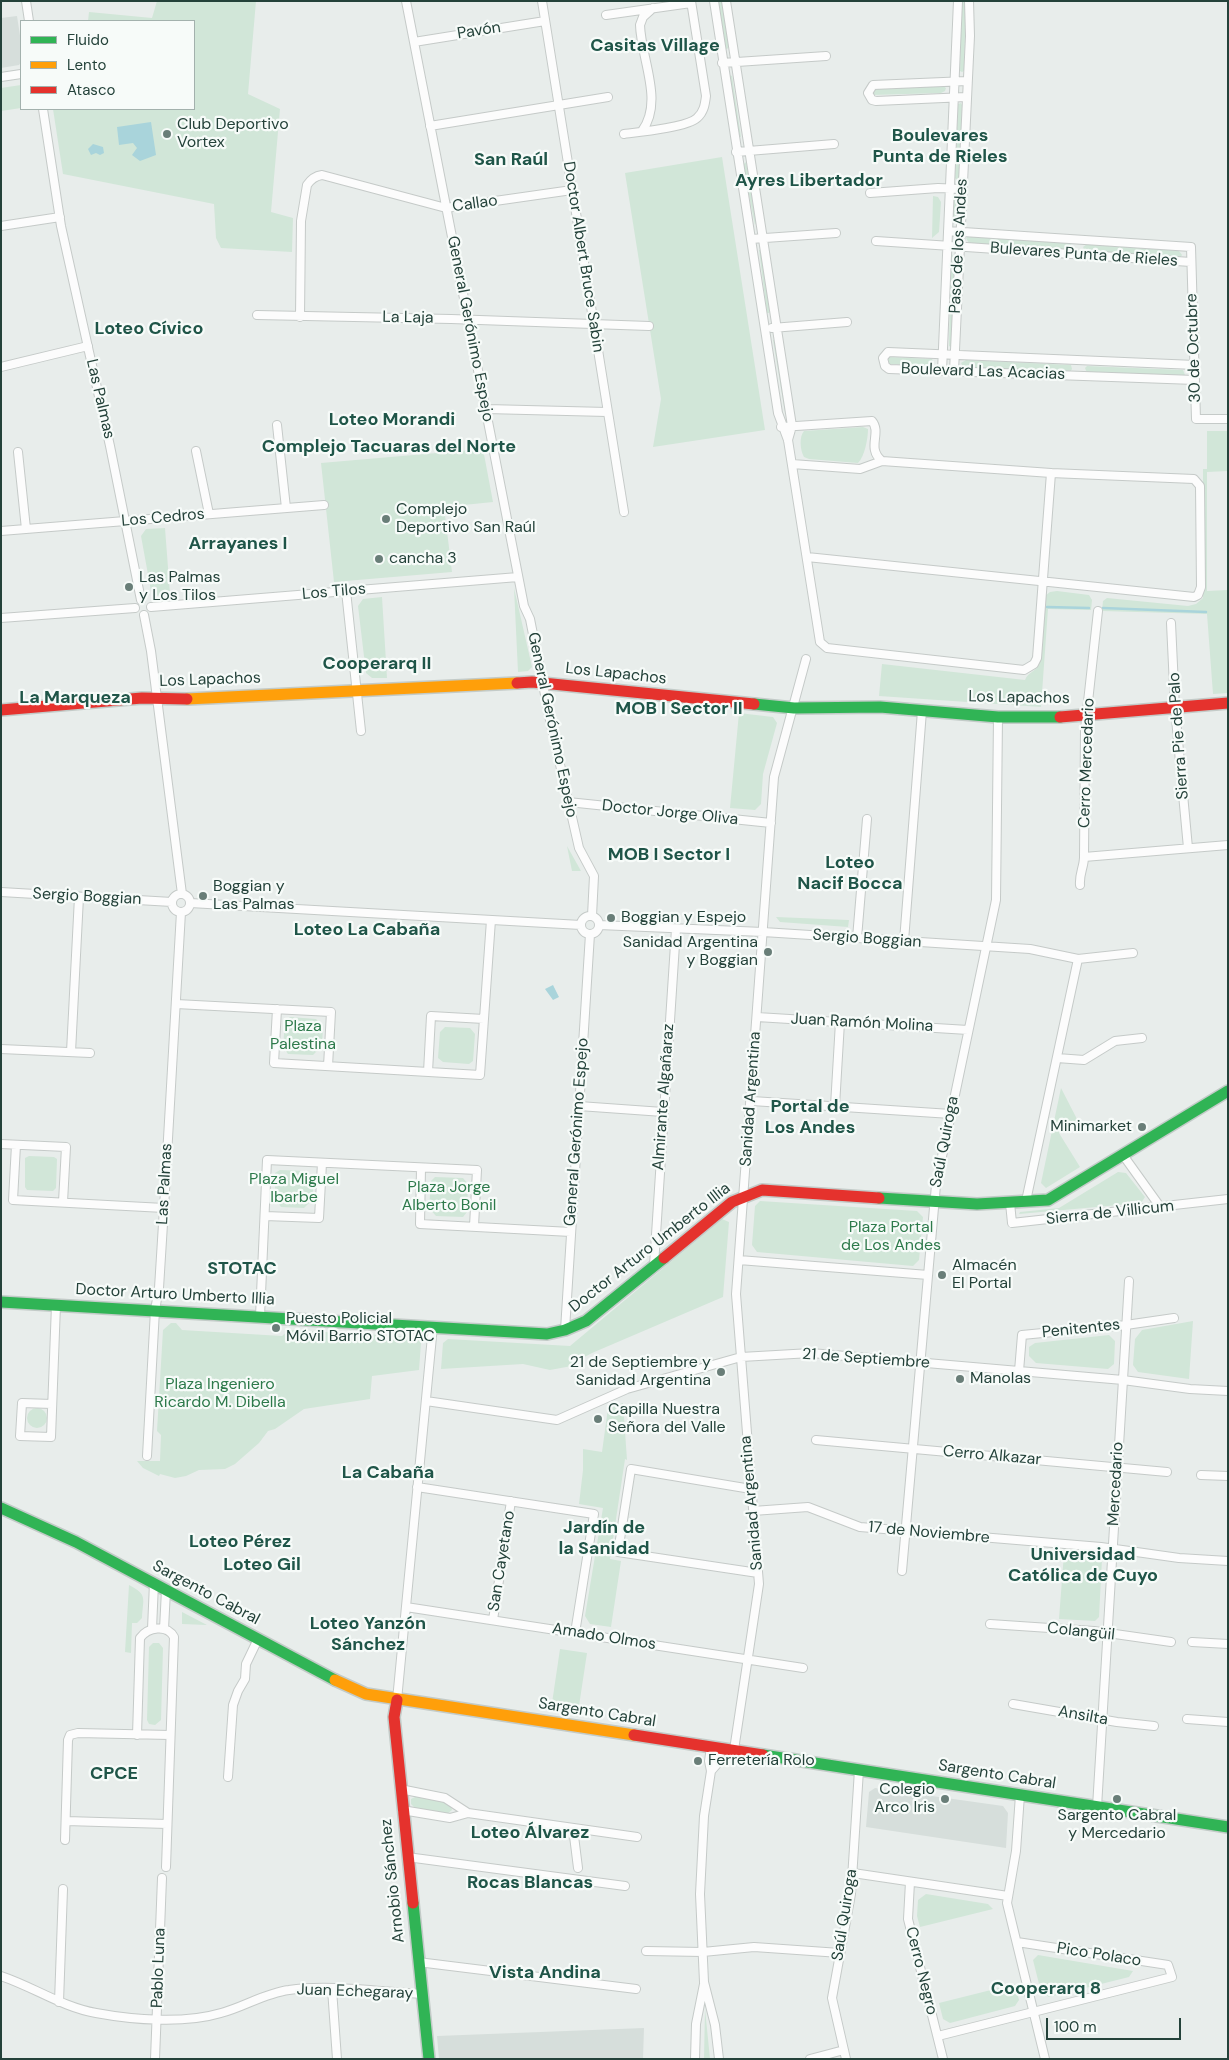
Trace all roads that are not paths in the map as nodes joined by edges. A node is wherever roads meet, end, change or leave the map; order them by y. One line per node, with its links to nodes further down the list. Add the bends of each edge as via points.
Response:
1 (26, 1): 11 (street)
2 (406, 1): 13 (street, General Gerónimo Espejo)
3 (542, 1): 12 (street, Doctor Albert Bruce Sabin)
4 (714, 1): 16 (street)
5 (726, 1): 15 (street)
6 (958, 1): 20 (street, Paso de los Andes)
7 (969, 1): 19 (street, Paso de los Andes)
8 (691, 2): 9 (street); 27 (street, via 706,96 704,109 692,122)
9 (653, 8): 10 (street); 27 (street, via 640,25 652,104)
10 (606, 15)
11 (29, 20)
12 (545, 21): 13 (street, Pavón); 24 (street, Doctor Albert Bruce Sabin)
13 (414, 42): 26 (street, General Gerónimo Espejo)
14 (826, 56): 15 (street)
15 (734, 62): 16 (street); 30 (street)
16 (722, 63): 31 (street)
17 (20, 74): 18 (street)
18 (1, 77)
19 (967, 81): 20 (street); 23 (street, Paso de los Andes)
20 (954, 82): 22 (street, Paso de los Andes); 22 (street, via 873,85 868,93 876,101)
21 (608, 97): 24 (street)
22 (953, 97): 23 (street); 32 (street, Paso de los Andes)
23 (966, 97): 33 (street, Paso de los Andes)
24 (558, 105): 26 (street); 34 (street, Doctor Albert Bruce Sabin)
25 (43, 110): 37 (street, Las Palmas)
26 (430, 126): 36 (street, General Gerónimo Espejo)
27 (642, 132): 28 (street)
28 (624, 134)
29 (834, 144): 30 (street)
30 (748, 151): 31 (street); 42 (street)
31 (736, 152): 43 (street)
32 (950, 189): 33 (street); 35 (street); 39 (street, Paso de los Andes)
33 (962, 189): 40 (street, Paso de los Andes)
34 (572, 190): 36 (street, Callao); 55 (street, Doctor Albert Bruce Sabin)
35 (870, 193)
36 (446, 208): 52 (street, Callao, via 322,175 312,178 307,185 301,221); 53 (street, General Gerónimo Espejo)
37 (60, 217): 38 (street); 59 (street, Las Palmas)
38 (1, 226)
39 (948, 231): 40 (street, Bulevares Punta de Rieles); 46 (street, Paso de los Andes)
40 (959, 232): 44 (street, Bulevares Punta de Rieles); 47 (street, Paso de los Andes)
41 (836, 233): 42 (street)
42 (762, 238): 43 (street); 57 (street)
43 (751, 239): 58 (street)
44 (1079, 240): 48 (street, Bulevares Punta de Rieles); 49 (street)
45 (876, 241): 46 (street, Bulevares Punta de Rieles)
46 (947, 246): 47 (street, Bulevares Punta de Rieles); 60 (street, Paso de los Andes)
47 (959, 247): 49 (street, Bulevares Punta de Rieles); 61 (street, Paso de los Andes)
48 (1191, 247): 50 (street, 30 de Octubre)
49 (1079, 255): 50 (street, Bulevares Punta de Rieles)
50 (1191, 262): 63 (street, 30 de Octubre)
51 (257, 316): 52 (street, La Laja)
52 (300, 316): 53 (street, La Laja)
53 (469, 320): 55 (street, La Laja); 69 (street, General Gerónimo Espejo)
54 (847, 322): 57 (street)
55 (594, 324): 56 (street, La Laja); 70 (street, Doctor Albert Bruce Sabin)
56 (649, 326)
57 (777, 327): 58 (street); 73 (street)
58 (765, 328): 74 (street)
59 (88, 346): 64 (street); 85 (street, Las Palmas)
60 (943, 354): 61 (street, Boulevard Las Acacias); 65 (street, Paso de los Andes); 65 (street, Boulevard Las Acacias, via 888,352 883,358 889,369)
61 (955, 355): 62 (street, Boulevard Las Acacias); 66 (street, Paso de los Andes)
62 (1078, 360): 63 (street, Boulevard Las Acacias); 67 (street)
63 (1194, 365): 68 (street, 30 de Octubre)
64 (1, 367)
65 (942, 371): 66 (street, Boulevard Las Acacias)
66 (954, 371): 67 (street, Boulevard Las Acacias)
67 (1078, 376): 68 (street, Boulevard Las Acacias)
68 (1195, 380): 71 (street, 30 de Octubre, via 1196,419)
69 (486, 409): 70 (street); 89 (street, General Gerónimo Espejo)
70 (608, 412): 83 (street, Doctor Albert Bruce Sabin)
71 (1228, 419)
72 (277, 425): 82 (street)
73 (792, 426): 74 (street); 75 (street); 78 (street, via 872,421 875,427 874,450)
74 (781, 427): 75 (street)
75 (788, 440): 79 (street)
76 (196, 451): 84 (street)
77 (18, 452): 86 (street)
78 (882, 460): 79 (street, via 860,470); 80 (street)
79 (792, 464): 88 (street)
80 (1051, 473): 90 (street); 90 (street, via 1197,481 1200,486 1201,587 1198,595 1185,598)
81 (324, 505): 82 (street, Los Cedros)
82 (286, 508): 84 (street, Los Cedros)
83 (624, 512)
84 (209, 514): 85 (street, Los Cedros)
85 (125, 521): 86 (street, Los Cedros); 92 (street, Las Palmas)
86 (26, 529): 87 (street, Los Cedros)
87 (1, 531)
88 (808, 557): 90 (street); 90 (street, via 820,642 827,648 1024,670 1036,661)
89 (518, 577): 91 (street, Los Tilos); 100 (street, General Gerónimo Espejo)
90 (1043, 582)
91 (346, 591): 93 (street, Los Tilos); 101 (street)
92 (141, 600): 93 (street, via 148,602); 94 (street)
93 (150, 607): 96 (street, via 150,612)
94 (135, 608): 96 (street, via 138,614); 97 (street)
95 (1098, 610): 108 (street, Cerro Mercedario)
96 (144, 615): 102 (street)
97 (1, 618)
98 (1171, 623): 105 (street, Sierra Pie de Palo)
99 (806, 659): 104 (street, Sanidad Argentina)
100 (543, 683): 101 (street, Los Lapachos); 104 (street, Los Lapachos); 111 (street, General Gerónimo Espejo)
101 (357, 690): 102 (street, Los Lapachos); 110 (street)
102 (156, 698): 106 (street, Los Lapachos); 119 (street)
103 (1228, 703): 105 (street, Los Lapachos)
104 (794, 708): 107 (street, Los Lapachos, via 880,707); 113 (street, Sanidad Argentina, via 774,777)
105 (1175, 708): 108 (street, Los Lapachos); 115 (street, Sierra Pie de Palo)
106 (1, 710)
107 (922, 711): 109 (street, Los Lapachos); 132 (street)
108 (1087, 715): 109 (street, Los Lapachos); 116 (street, Cerro Mercedario)
109 (998, 717): 133 (street, Saúl Quiroga, via 996,900)
110 (361, 731)
111 (568, 802): 113 (street, Doctor Jorge Oliva); 124 (street, General Gerónimo Espejo, via 579,848 594,876)
112 (867, 819): 131 (street)
113 (771, 823): 129 (street, Sanidad Argentina)
114 (1228, 845): 115 (street)
115 (1188, 848): 116 (street)
116 (1084, 857): 117 (street, Cerro Mercedario, via 1079,874)
117 (1080, 885)
118 (1, 892): 120 (street, Sergio Boggian)
119 (182, 894): 121 (street, via 175,896); 122 (street)
120 (79, 897): 121 (street, Sergio Boggian); 144 (street)
121 (172, 902): 123 (street, via 174,909)
122 (190, 903): 123 (street); 125 (street)
123 (181, 912): 136 (street, Las Palmas)
124 (592, 916): 126 (street, via 585,918); 127 (street)
125 (491, 920): 126 (street); 139 (street)
126 (581, 925): 130 (street)
127 (599, 925): 128 (street, Sergio Boggian); 130 (street, via 597,931)
128 (676, 929): 129 (street, Sergio Boggian); 153 (street, Almirante Algañaraz)
129 (763, 932): 131 (street, Sergio Boggian); 138 (street, Sanidad Argentina)
130 (590, 934): 151 (street, General Gerónimo Espejo)
131 (857, 938): 132 (street, Sergio Boggian)
132 (904, 941): 133 (street, Sergio Boggian)
133 (986, 946): 135 (street, Sergio Boggian, via 1030,949); 141 (street, Saúl Quiroga)
134 (1133, 953): 135 (street, Sergio Boggian)
135 (1078, 959): 146 (street)
136 (176, 1004): 137 (street); 166 (street, Las Palmas)
137 (277, 1009): 147 (street, via 274,1063); 147 (street, via 331,1012)
138 (757, 1017): 140 (street, Juan Ramón Molina); 150 (street, Sanidad Argentina)
139 (484, 1019): 148 (street, via 480,1075); 148 (street, via 431,1016)
140 (840, 1022): 141 (street, Juan Ramón Molina); 152 (street)
141 (968, 1030): 154 (street, Saúl Quiroga)
142 (1142, 1038): 146 (street, via 1115,1041 1084,1060)
143 (1, 1049): 144 (street)
144 (71, 1052): 145 (street)
145 (90, 1053)
146 (1057, 1058): 162 (street)
147 (328, 1066): 148 (street)
148 (428, 1072)
149 (1228, 1091): 157 (street, Doctor Arturo Umberto Illia)
150 (752, 1101): 152 (street); 160 (street, Sanidad Argentina)
151 (579, 1106): 153 (street); 170 (street, General Gerónimo Espejo)
152 (835, 1106): 154 (street)
153 (664, 1112): 172 (street, Almirante Algañaraz)
154 (951, 1114): 164 (street, Saúl Quiroga)
155 (1, 1144): 156 (street)
156 (16, 1145): 163 (street, via 13,1200); 163 (street, via 66,1147)
157 (1123, 1155): 162 (street, Doctor Arturo Umberto Illia, via 1055,1197); 167 (street)
158 (322, 1163): 159 (street); 168 (street, via 319,1218); 168 (street, via 267,1160)
159 (421, 1168): 169 (street, via 420,1224); 169 (street, via 477,1170)
160 (744, 1196): 164 (street, Doctor Arturo Umberto Illia, via 762,1190); 171 (street, Sanidad Argentina); 172 (street, Doctor Arturo Umberto Illia, via 732,1202)
161 (1228, 1199): 167 (street, Sierra de Villicum)
162 (1026, 1201): 165 (street, Doctor Arturo Umberto Illia)
163 (63, 1202): 166 (street)
164 (934, 1202): 165 (street, Doctor Arturo Umberto Illia); 173 (street, Saúl Quiroga)
165 (1010, 1203): 167 (street, Sierra de Villicum, via 1012,1223)
166 (164, 1208): 177 (street, Las Palmas)
167 (1161, 1208)
168 (265, 1216): 178 (street)
169 (474, 1226): 170 (street)
170 (571, 1232): 182 (street, General Gerónimo Espejo)
171 (739, 1260): 173 (street); 183 (street, Sanidad Argentina, via 736,1294)
172 (654, 1265): 182 (street, Doctor Arturo Umberto Illia, via 586,1321)
173 (928, 1275): 184 (street, Saúl Quiroga)
174 (1128, 1281): 180 (street, Mercedario)
175 (1, 1302): 176 (street, Doctor Arturo Umberto Illia)
176 (56, 1305): 177 (street, Doctor Arturo Umberto Illia); 189 (street)
177 (155, 1310): 178 (street, Doctor Arturo Umberto Illia); 192 (street, Las Palmas)
178 (260, 1316): 181 (street, Doctor Arturo Umberto Illia)
179 (1174, 1318): 180 (street, Penitentes)
180 (1126, 1325): 185 (street, Penitentes, via 1022,1335); 186 (street, Mercedario)
181 (433, 1326): 182 (street, Doctor Arturo Umberto Illia, via 547,1334); 188 (street)
182 (565, 1330)
183 (741, 1357): 184 (street, 21 de Septiembre, via 811,1353); 188 (street, 21 de Septiembre, via 627,1389 557,1420); 198 (street, Sanidad Argentina)
184 (920, 1362): 185 (street, 21 de Septiembre); 191 (street, Saúl Quiroga)
185 (1019, 1371): 186 (street, 21 de Septiembre)
186 (1123, 1380): 187 (street, 21 de Septiembre); 193 (street, Mercedario)
187 (1228, 1391)
188 (426, 1401): 197 (street)
189 (52, 1404): 189 (street, via 22,1403 20,1436 51,1437)
190 (816, 1440): 191 (street, Cerro Alkazar)
191 (912, 1449): 193 (street, Cerro Alkazar); 202 (street, Saúl Quiroga)
192 (147, 1456)
193 (1118, 1466): 194 (street, Cerro Alkazar); 203 (street, Mercedario)
194 (1167, 1472)
195 (1201, 1475): 196 (street)
196 (1228, 1476)
197 (417, 1488): 199 (street); 209 (street)
198 (751, 1489): 201 (street, Sanidad Argentina); 206 (street, via 631,1469 618,1552)
199 (511, 1501): 210 (street, San Cayetano); 214 (street, via 594,1514)
200 (1, 1508): 207 (street, Sargento Cabral)
201 (753, 1511): 202 (street, 17 de Noviembre, via 808,1507 860,1527); 206 (street, Sanidad Argentina)
202 (905, 1532): 203 (street, 17 de Noviembre); 205 (street, Saúl Quiroga)
203 (1113, 1549): 204 (street, 17 de Noviembre); 215 (street, Mercedario)
204 (1228, 1561)
205 (902, 1570)
206 (758, 1573): 220 (street, Sanidad Argentina)
207 (154, 1583): 208 (street, Sargento Cabral); 212 (street)
208 (166, 1590): 213 (street); 216 (street, Sargento Cabral)
209 (406, 1607): 210 (street, Amado Olmos); 222 (street)
210 (493, 1620): 214 (street, Amado Olmos)
211 (990, 1624): 215 (street, Colangüil)
212 (152, 1629): 213 (street); 228 (street, via 140,1638)
213 (164, 1629): 229 (street, via 174,1637)
214 (575, 1633): 220 (street, Amado Olmos)
215 (1108, 1634): 217 (street, Colangüil); 224 (street, Mercedario)
216 (258, 1639): 222 (street, Sargento Cabral, via 359,1692); 233 (street, via 233,1705)
217 (1171, 1642)
218 (1192, 1642): 219 (street)
219 (1228, 1644)
220 (747, 1660): 221 (street, Amado Olmos); 231 (street, Sanidad Argentina)
221 (803, 1668)
222 (397, 1700): 230 (street, Sargento Cabral); 234 (street, Arnobio Sánchez, via 394,1717)
223 (1012, 1704): 224 (street, Ansilta)
224 (1103, 1719): 227 (street, Ansilta); 237 (street, Mercedario)
225 (1187, 1719): 226 (street)
226 (1228, 1722)
227 (1154, 1726)
228 (137, 1735): 229 (street); 241 (street, via 70,1735)
229 (170, 1735): 242 (street)
230 (716, 1748): 231 (street, Sargento Cabral); 258 (street, via 709,1761 711,1771 704,1816 700,1894)
231 (734, 1750): 232 (street, Sargento Cabral)
232 (859, 1770): 235 (street, Sargento Cabral); 250 (street, Saúl Quiroga)
233 (228, 1777)
234 (400, 1789): 236 (street, via 445,1798); 238 (street, Arnobio Sánchez)
235 (1020, 1795): 237 (street, Sargento Cabral); 255 (street, via 1016,1851)
236 (456, 1805): 239 (street); 240 (street)
237 (1097, 1807): 243 (street, Sargento Cabral)
238 (402, 1810): 240 (street); 247 (street, Arnobio Sánchez)
239 (468, 1813): 240 (street); 244 (street)
240 (454, 1817)
241 (66, 1821): 242 (street); 246 (street)
242 (168, 1824): 248 (street)
243 (1228, 1827)
244 (573, 1828): 245 (street); 249 (street)
245 (637, 1837)
246 (65, 1840)
247 (407, 1857): 253 (street); 260 (street, Arnobio Sánchez)
248 (166, 1868)
249 (578, 1868)
250 (853, 1873): 252 (street); 259 (street, Saúl Quiroga)
251 (162, 1878): 268 (street, Pablo Luna)
252 (910, 1882): 255 (street); 269 (street, Cerro Negro, via 908,1919)
253 (625, 1886)
254 (63, 1889): 266 (street)
255 (1008, 1896): 256 (street)
256 (1017, 1942): 267 (street); 267 (street, Pico Polaco, via 1168,1965 1172,1977)
257 (646, 1952): 258 (street)
258 (703, 1952): 259 (street, via 754,1947); 262 (street)
259 (840, 1953): 270 (street, Saúl Quiroga, via 832,1998)
260 (418, 1962): 264 (street); 265 (street, Arnobio Sánchez)
261 (1, 1976): 266 (street, Juan Echegaray)
262 (704, 1982): 274 (street, via 696,2024); 275 (street, via 715,2025)
263 (332, 1989): 265 (street, Juan Echegaray); 268 (street, Juan Echegaray, via 287,1990 211,2016); 272 (street)
264 (636, 1990)
265 (422, 1994): 273 (street, Arnobio Sánchez)
266 (59, 2002): 268 (street, Juan Echegaray, via 97,2014)
267 (1034, 2012): 269 (street); 279 (street)
268 (157, 2019): 271 (street, Pablo Luna)
269 (938, 2036): 278 (street, Cerro Negro)
270 (844, 2050): 276 (street); 277 (street, Saúl Quiroga)
271 (155, 2059)
272 (338, 2059)
273 (429, 2059)
274 (695, 2059)
275 (718, 2059)
276 (810, 2059)
277 (846, 2059)
278 (943, 2059)
279 (1045, 2059)

